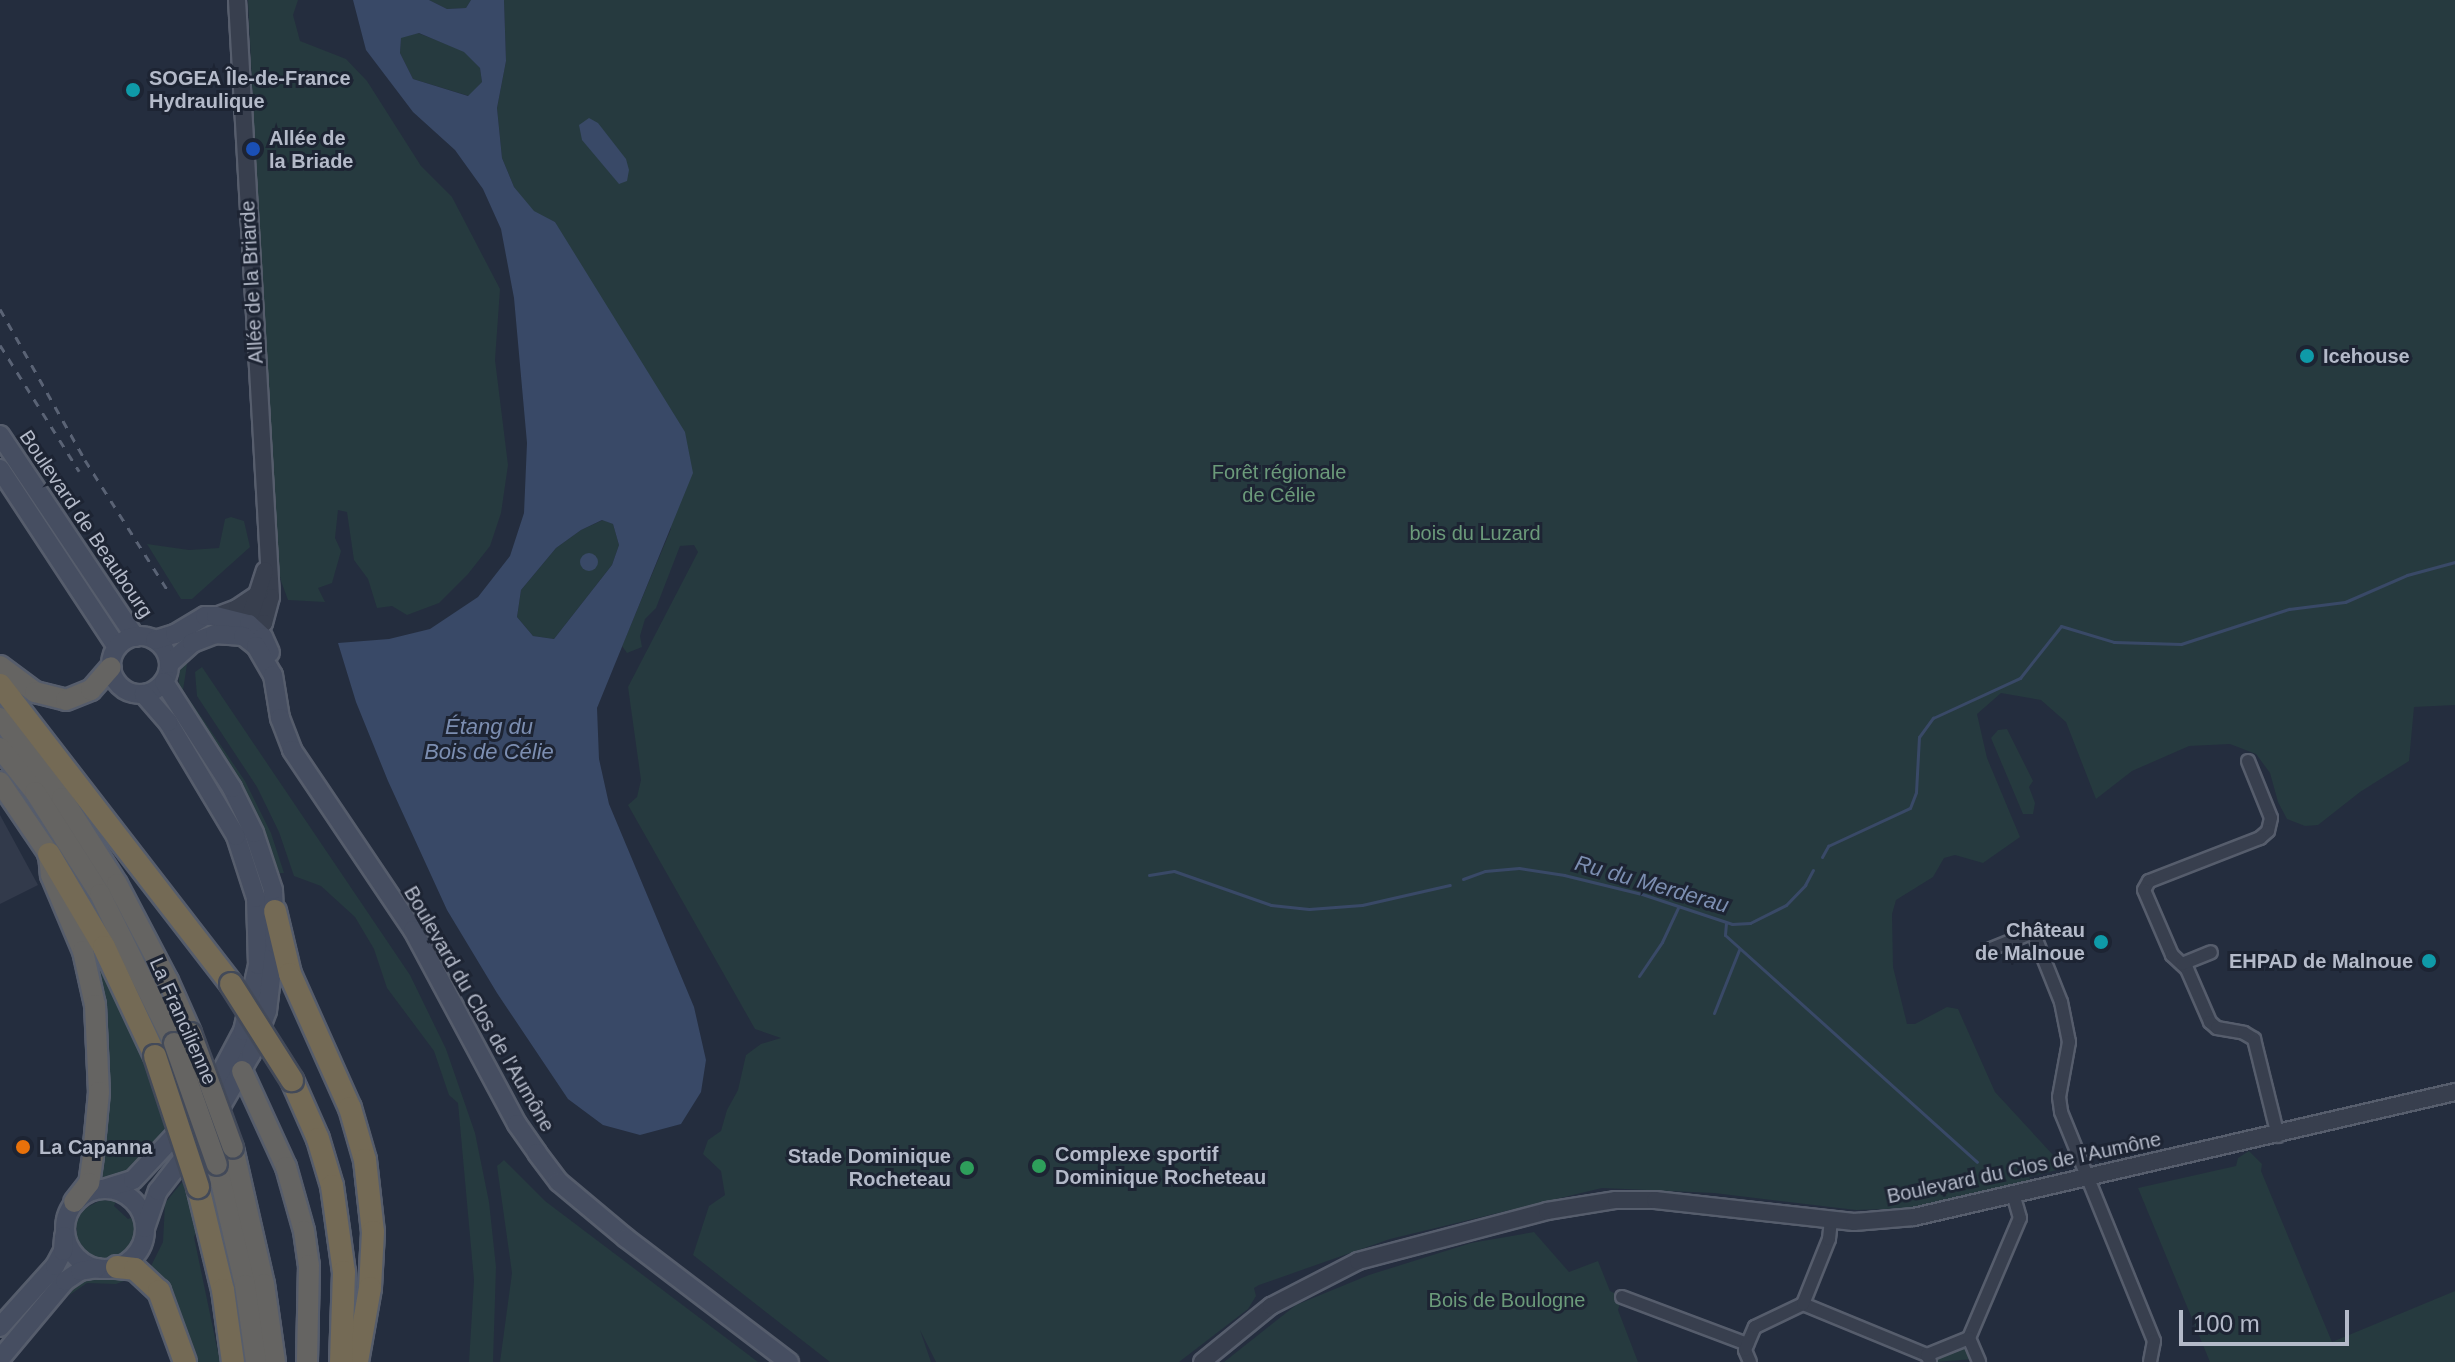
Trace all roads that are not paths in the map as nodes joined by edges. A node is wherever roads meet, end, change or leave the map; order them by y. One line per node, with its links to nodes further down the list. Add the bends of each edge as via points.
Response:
1 (237, 0): 4 (street, Allée de la Briarde)
2 (0, 435): 8 (main road, Boulevard de Beaubourg)
3 (0, 469): 10 (main road, Boulevard de Beaubourg)
4 (267, 565): 5 (street, Allée de la Briarde); 7 (street, Allée de la Briarde, via 271,605)
5 (259, 593): 6 (street); 7 (street, Allée de la Briarde)
6 (216, 616): 7 (main road); 9 (main road, via 205,616)
7 (250, 630): 12 (main road, via 205,637); 50 (main road, Boulevard du Clos de l'Aumône, via 268,647 280,718 292,750 413,930 537,1153 559,1182 626,1238)
8 (135, 637): 9 (main road); 10 (main road)
9 (155, 640): 12 (main road, via 162,646)
10 (114, 657): 11 (highway, via 91,690 66,700 35,692); 14 (main road, via 123,689)
11 (0, 666)
12 (167, 673): 14 (main road); 20 (main road, via 243,808 266,864)
13 (0, 685): 48 (highway, bridge, via 231,984 292,1080 332,1186 344,1272)
14 (144, 694): 29 (main road, via 184,748 236,836 256,898 258,965 243,1031 205,1103 133,1180)
15 (0, 718): 24 (highway, La Francilienne, via 62,798 117,884 168,981)
16 (0, 748): 24 (highway, La Francilienne, via 35,792 100,894)
17 (2248, 761): 23 (street, via 2271,818 2268,831 2149,881 2144,890 2172,955)
18 (0, 782): 19 (highway)
19 (49, 854): 31 (highway, via 51,875 83,951 98,1036 99,1092 90,1177); 44 (highway, bridge, via 104,947 155,1056 198,1187 223,1290)
20 (275, 911): 25 (main road, via 270,998); 49 (highway, via 290,974 350,1108 365,1160 373,1232)
21 (1991, 949): 28 (street, via 2033,932 2061,1002 2069,1042 2059,1105)
22 (2211, 952): 23 (street)
23 (2182, 964): 27 (street, via 2213,1026 2254,1039)
24 (183, 1038): 45 (highway, La Francilienne, bridge, via 245,1285); 46 (highway, La Francilienne, bridge, via 233,1148)
25 (242, 1071): 33 (main road, via 213,1120 158,1191); 47 (highway, via 286,1167 304,1231 309,1265)
26 (2455, 1092): 27 (street, Boulevard du Clos de l'Aumône)
27 (2278, 1136): 28 (street, Boulevard du Clos de l'Aumône)
28 (2087, 1179): 30 (street, Boulevard du Clos de l'Aumône); 54 (street, via 2154,1341)
29 (103, 1189): 31 (main road); 33 (main road, via 133,1200)
30 (2014, 1197): 32 (street, Boulevard du Clos de l'Aumône, via 1902,1219); 39 (street, via 2020,1218)
31 (74, 1202): 34 (main road)
32 (1831, 1220): 37 (street, via 1829,1239); 51 (street, Boulevard du Clos de l'Aumône, via 1655,1200 1547,1211 1358,1261 1271,1306)
33 (145, 1228): 35 (main road, via 139,1250)
34 (64, 1229): 35 (main road, via 74,1255); 38 (main road, via 58,1262)
35 (108, 1268): 41 (main road, via 80,1271 65,1281); 43 (highway, via 135,1269 159,1291)
36 (1622, 1297): 40 (street)
37 (1803, 1304): 40 (street, via 1755,1327); 42 (street)
38 (0, 1327)
39 (1969, 1338): 42 (street); 53 (street)
40 (1747, 1344): 52 (street)
41 (0, 1359)
42 (1929, 1359)
43 (185, 1362)
44 (233, 1362)
45 (256, 1362)
46 (275, 1362)
47 (307, 1362)
48 (341, 1362)
49 (357, 1362)
50 (789, 1362)
51 (1202, 1362)
52 (1750, 1362)
53 (1979, 1362)
54 (2150, 1362)

